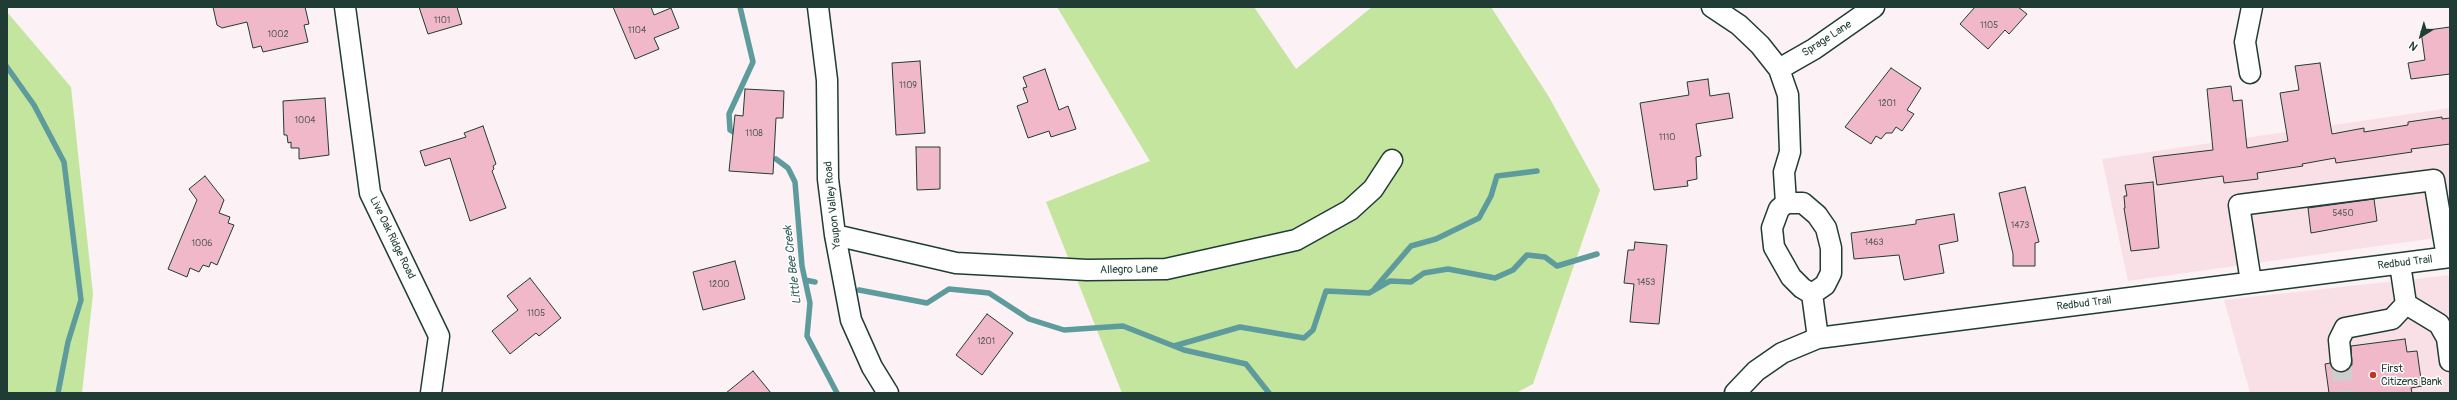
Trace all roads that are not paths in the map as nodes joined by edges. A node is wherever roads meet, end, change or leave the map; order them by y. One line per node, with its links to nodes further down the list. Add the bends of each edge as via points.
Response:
1 (345, 7): 19 (street, Live Oak Ridge Road, via 370,193 439,336)
2 (818, 7): 10 (street, Yaupon Valley Road, via 827,80 828,179)
3 (1712, 7): 6 (street, via 1760,44)
4 (1874, 7): 6 (street, Sprage Lane, via 1814,49)
5 (2252, 7): 7 (street, via 2245,42)
6 (1779, 69): 9 (street, via 1790,109 1790,152 1784,172)
7 (2250, 74)
8 (1392, 160): 10 (street, Allegro Lane, via 1373,189 1350,210 1296,240 1166,269 1087,270 956,263)
9 (1786, 202): 14 (street, via 1779,209 1772,228 1774,247 1791,277); 14 (street, via 1803,203 1826,228 1831,248 1831,273 1825,285)
10 (835, 235): 20 (street, Yaupon Valley Road, via 851,320 872,367)
11 (2449, 257): 12 (street, Redbud Trail); 13 (street, via 2434,180 2240,205)
12 (2400, 264): 13 (street, Redbud Trail); 15 (street)
13 (2251, 282): 16 (street, Redbud Trail)
14 (1812, 294): 16 (street)
15 (2406, 304): 17 (street, via 2439,324 2447,338); 18 (street, via 2392,319 2345,328 2339,340)
16 (1818, 338): 21 (street, Redbud Trail, via 1782,353 1756,370)
17 (2450, 361)
18 (2341, 362)
19 (431, 393)
20 (888, 393)
21 (1735, 393)

